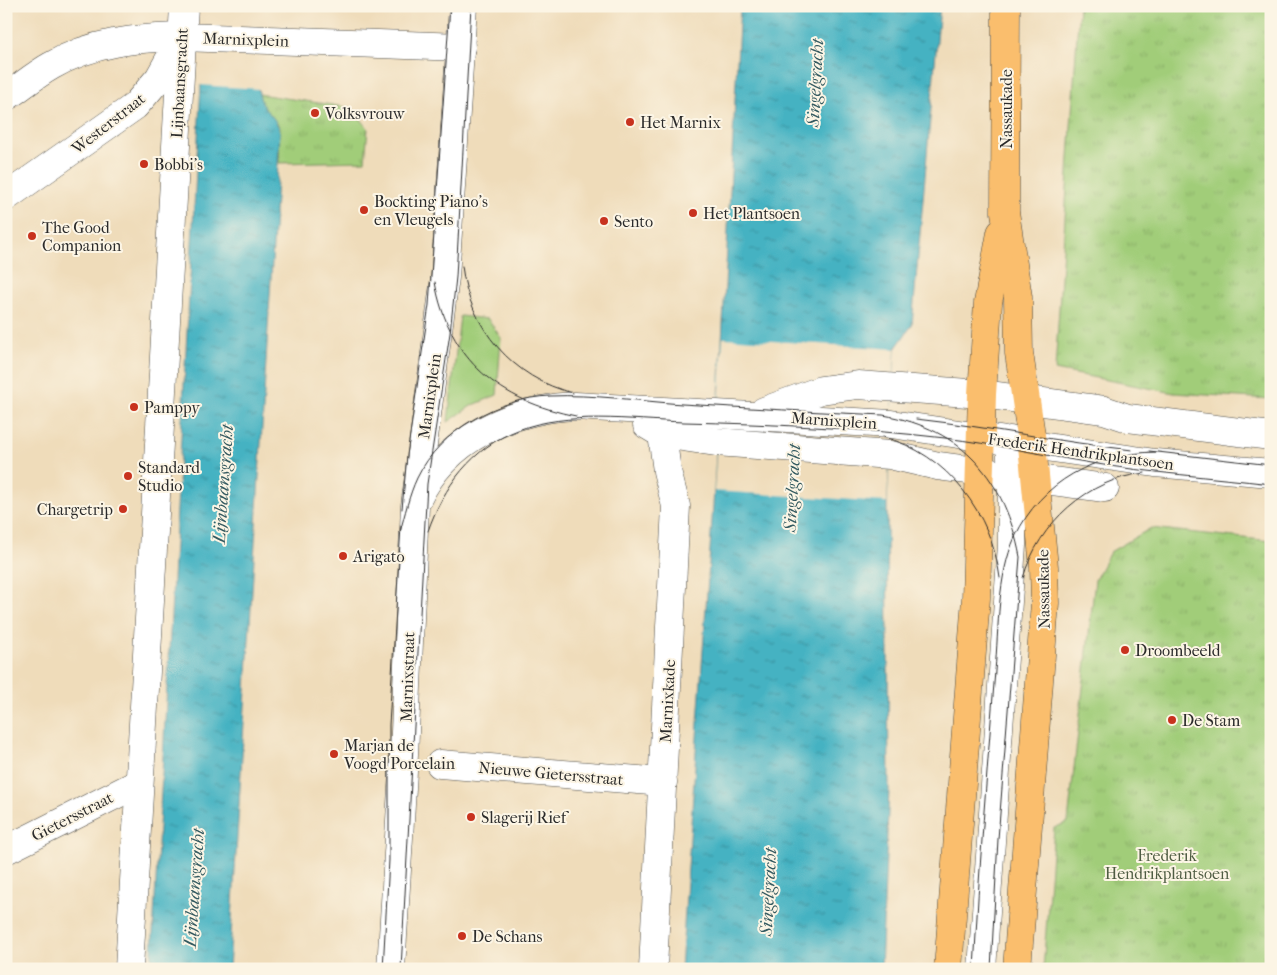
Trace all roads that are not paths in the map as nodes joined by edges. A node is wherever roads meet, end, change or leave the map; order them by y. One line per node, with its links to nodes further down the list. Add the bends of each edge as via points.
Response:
1 (184, 6): 4 (street, Lijnbaansgracht)
2 (463, 6): 5 (street, Marnixplein)
3 (1006, 6): 8 (main road, Nassaukade)
4 (192, 37): 5 (street, Marnixplein); 6 (street, via 138,38 78,53 51,66); 7 (street, Westerstraat, via 135,106); 26 (street, Lijnbaansgracht)
5 (460, 47): 23 (street, Marnixplein, via 446,277)
6 (6, 97)
7 (6, 197)
8 (1005, 212): 9 (main road, Nassaukade, via 988,303); 10 (main road, Nassaukade, via 1018,297 1019,353)
9 (982, 394): 10 (street); 12 (street, Marnixplein, via 858,385 821,390 774,409); 15 (main road, Nassaukade)
10 (1026, 400): 16 (street, via 1104,410 1128,418); 17 (main road, Nassaukade)
11 (614, 408): 12 (street, Marnixplein); 14 (street, Marnixplein); 23 (street, Marnixplein, via 559,407 530,411 495,423 440,467 426,484)
12 (746, 415): 13 (street, Marnixplein)
13 (891, 424): 15 (street, Frederik Hendrikplantsoen)
14 (662, 434): 18 (street, Marnixplein, via 716,442); 25 (street, Marnixkade, via 676,506)
15 (982, 436): 17 (street, Frederik Hendrikplantsoen); 19 (main road, Nassaukade)
16 (1271, 436)
17 (1020, 442): 20 (street, Frederik Hendrikplantsoen, via 1155,463); 21 (main road, Nassaukade)
18 (890, 455): 19 (street, Frederik Hendrikplantsoen)
19 (980, 471): 21 (street, Frederik Hendrikplantsoen); 31 (main road, Nassaukade, via 976,598)
20 (1271, 473)
21 (1023, 476): 22 (street, Frederik Hendrikplantsoen); 32 (street, Nassaukade, via 1012,545); 33 (main road, Nassaukade, via 1044,567 1045,603)
22 (1105, 488)
23 (415, 506): 29 (street, Marnixstraat)
24 (440, 764): 25 (street, Nieuwe Gietersstraat)
25 (663, 782): 30 (street, Marnixkade)
26 (139, 783): 27 (street, Gietersstraat); 28 (street, Lijnbaansgracht)
27 (6, 850)
28 (129, 969)
29 (392, 969)
30 (652, 969)
31 (948, 969)
32 (982, 969)
33 (1017, 969)

